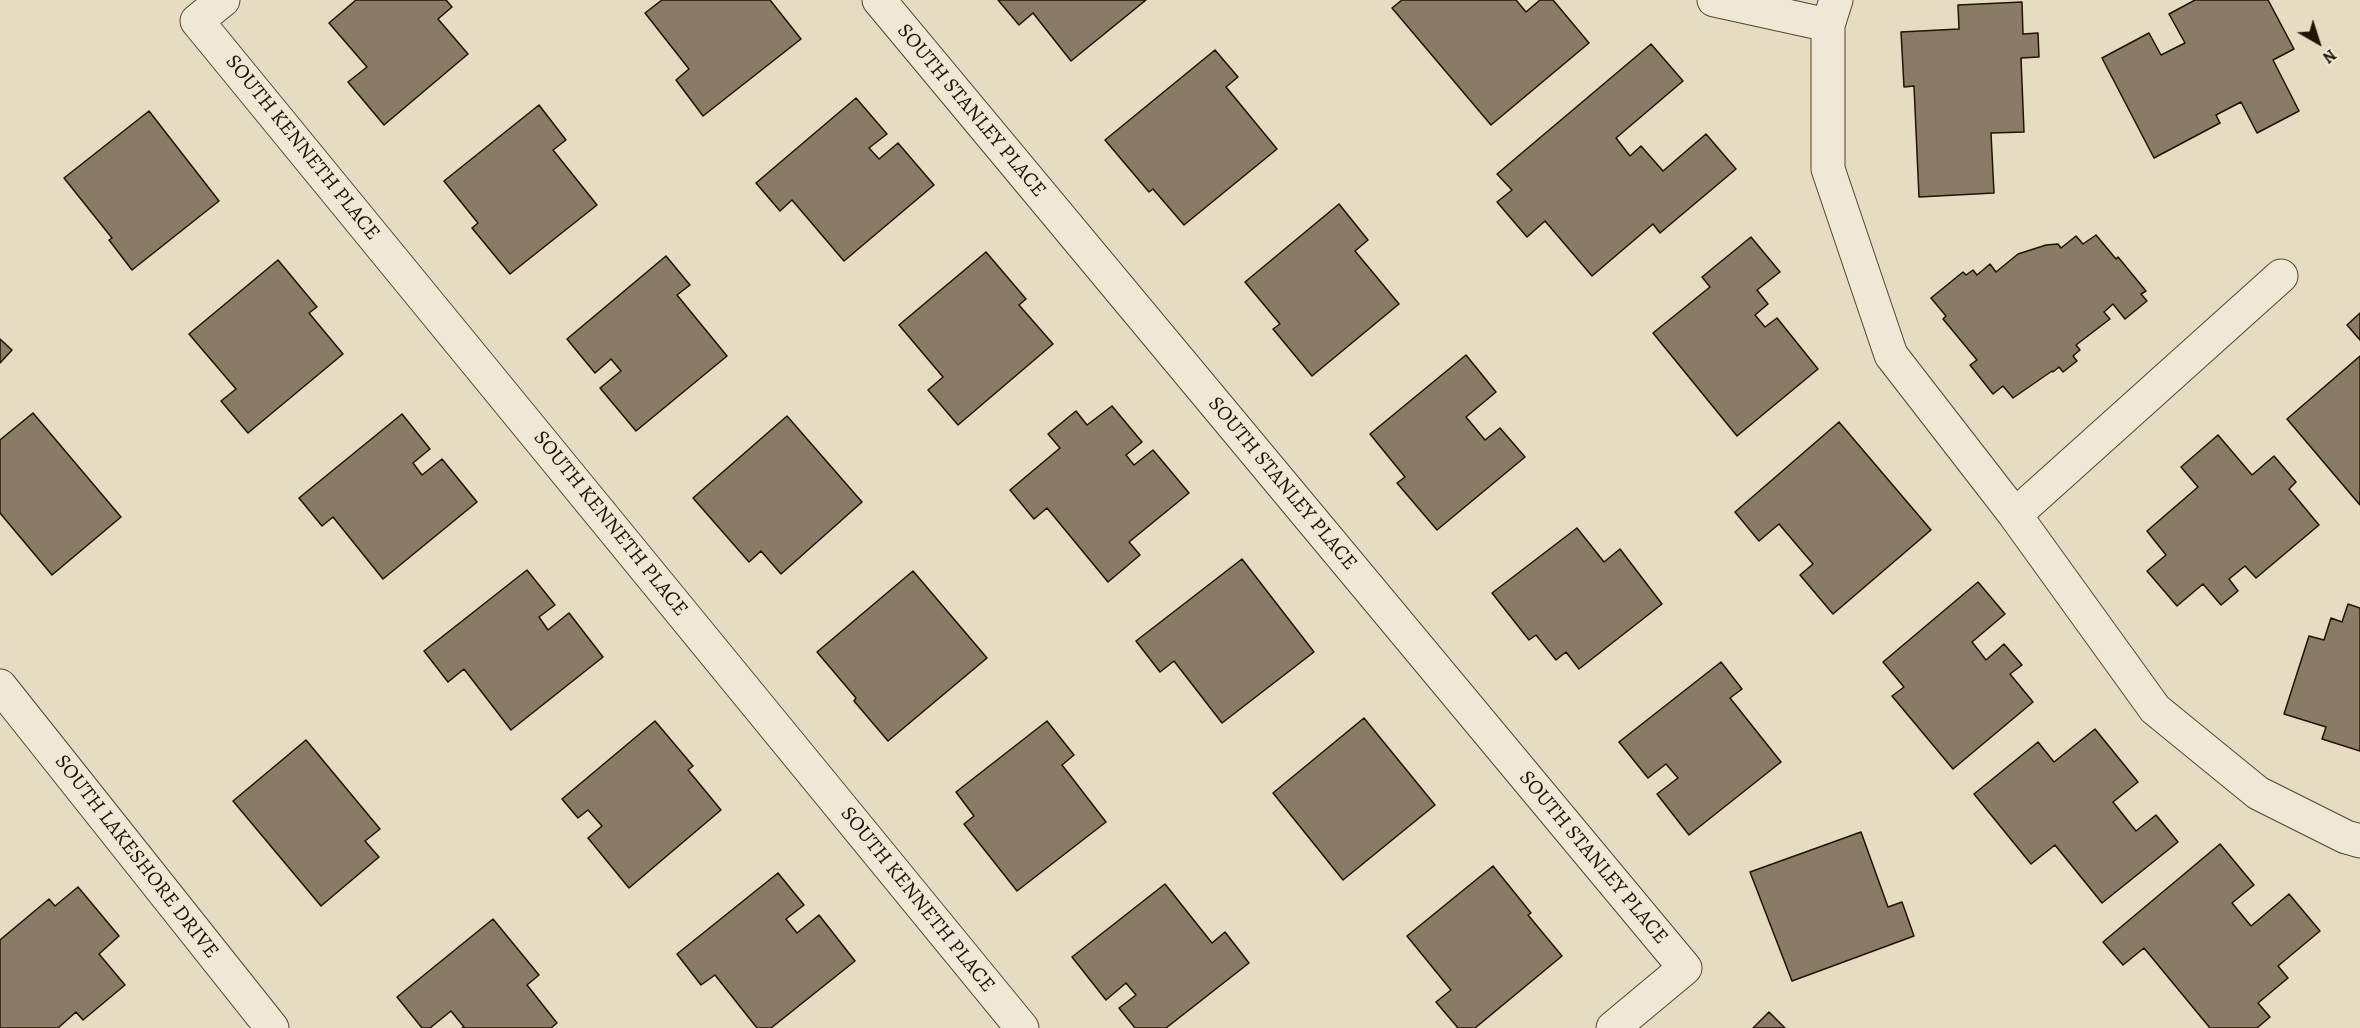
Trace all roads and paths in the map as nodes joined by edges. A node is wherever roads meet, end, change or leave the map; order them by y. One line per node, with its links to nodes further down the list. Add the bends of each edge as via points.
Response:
1 (223, 0): 10 (street, SOUTH KENNETH PLACE, via 197,21)
2 (879, 0): 11 (street, SOUTH STANLEY PLACE, via 1685,968)
3 (1714, 0): 4 (street)
4 (1832, 12): 6 (street, via 1828,169 1891,355)
5 (2281, 276): 6 (street)
6 (2015, 515): 8 (street, via 2155,709 2258,793)
7 (0, 686): 9 (street, SOUTH LAKESHORE DRIVE)
8 (2360, 841)
9 (260, 1024)
10 (1022, 1028)
11 (1613, 1028)

